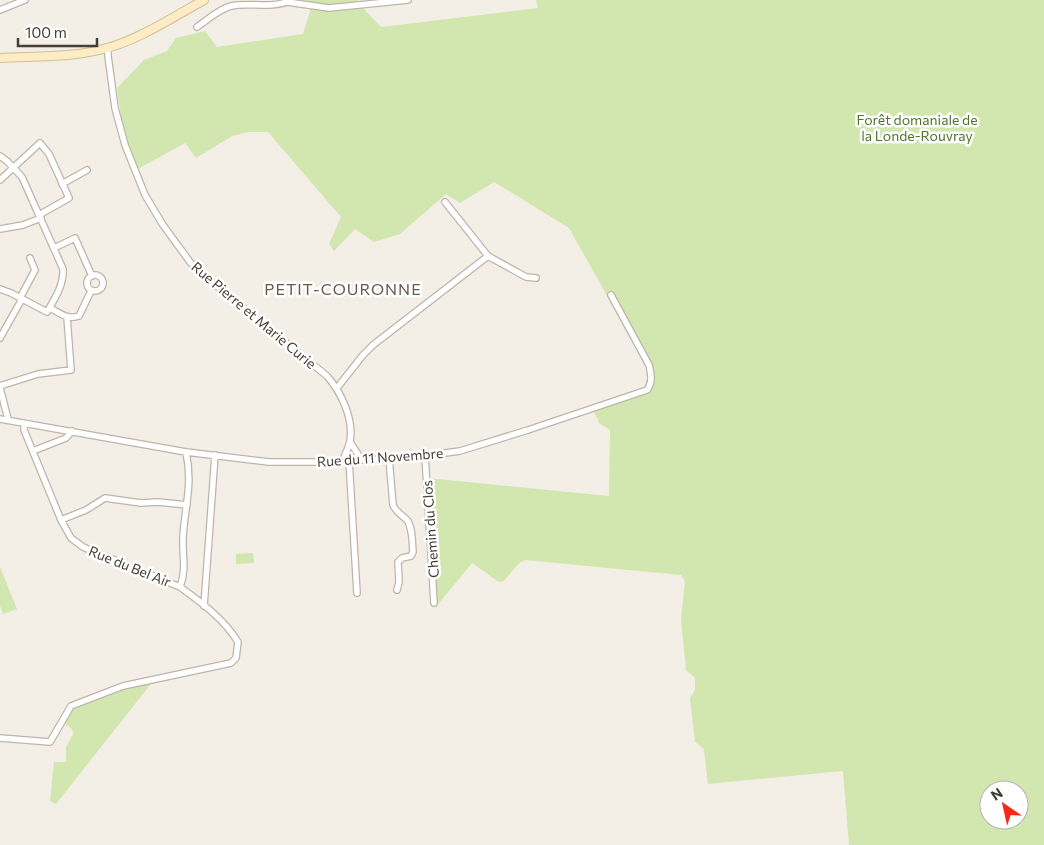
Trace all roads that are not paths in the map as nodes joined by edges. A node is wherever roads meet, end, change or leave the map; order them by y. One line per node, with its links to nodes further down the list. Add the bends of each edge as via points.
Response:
1 (25, 0): 5 (street)
2 (204, 0): 7 (street)
3 (408, 0): 4 (street, via 329,8)
4 (289, 1): 6 (street, via 228,7)
5 (0, 10)
6 (197, 26)
7 (108, 48): 8 (street, via 88,53); 30 (street, Rue Pierre et Marie Curie, via 114,101 125,145 145,195 163,225 190,262 207,278)
8 (0, 58)
9 (0, 156): 10 (street)
10 (14, 167): 12 (street); 13 (street, via 40,143 49,154); 15 (street)
11 (87, 170): 13 (street)
12 (0, 180)
13 (62, 184): 15 (street, via 69,198)
14 (445, 202): 18 (street)
15 (40, 216): 16 (street, via 23,225); 17 (street)
16 (0, 229)
17 (54, 248): 20 (street, via 75,238); 26 (street, via 64,278)
18 (488, 256): 21 (street, via 526,277); 30 (street, via 374,345)
19 (30, 258): 25 (street, via 35,270)
20 (92, 276): 23 (street, via 87,282); 23 (street, via 99,277 102,284 99,290)
21 (536, 278)
22 (0, 289): 25 (street)
23 (91, 291): 27 (street, via 79,316)
24 (611, 295): 39 (street, Rue du 11 Novembre, via 649,365 652,375 647,390 460,451)
25 (21, 298): 26 (street, via 47,312); 28 (street)
26 (50, 308): 27 (street)
27 (67, 317): 29 (street, via 70,370 38,374)
28 (0, 338)
29 (0, 387): 32 (street)
30 (337, 388): 35 (street, Rue Pierre et Marie Curie, via 345,405)
31 (0, 419): 32 (street, Rue du 11 Novembre)
32 (8, 419): 33 (street, Rue du 11 Novembre)
33 (24, 423): 34 (street, Rue du 11 Novembre); 36 (street, Rue du Bel Air)
34 (72, 431): 36 (street, via 66,438); 37 (street, Rue du 11 Novembre)
35 (350, 442): 41 (street, Rue Pierre et Marie Curie); 42 (street, Rue Pierre et Marie Curie)
36 (33, 451): 44 (street, Rue du Bel Air)
37 (186, 452): 38 (street, Rue du 11 Novembre); 43 (street, Rue du Bel Air, via 190,482)
38 (215, 455): 42 (street, Rue du 11 Novembre, via 269,462); 49 (street)
39 (425, 455): 40 (street, Rue du 11 Novembre); 48 (street, Chemin du Clos)
40 (389, 458): 41 (street, Rue du 11 Novembre); 46 (street, via 393,505 410,526 413,552 398,562)
41 (361, 459): 42 (street, Rue du 11 Novembre)
42 (346, 460): 47 (street)
43 (187, 505): 44 (street, via 104,498 86,510); 45 (street, Rue du Bel Air, via 183,539 184,575)
44 (60, 520): 45 (street, Rue du Bel Air, via 71,538 82,547)
45 (180, 587): 49 (street)
46 (397, 590)
47 (356, 593)
48 (434, 603)
49 (204, 606): 50 (street, via 232,631 238,642 236,658 231,663 123,686 71,706 50,742)
50 (0, 738)

